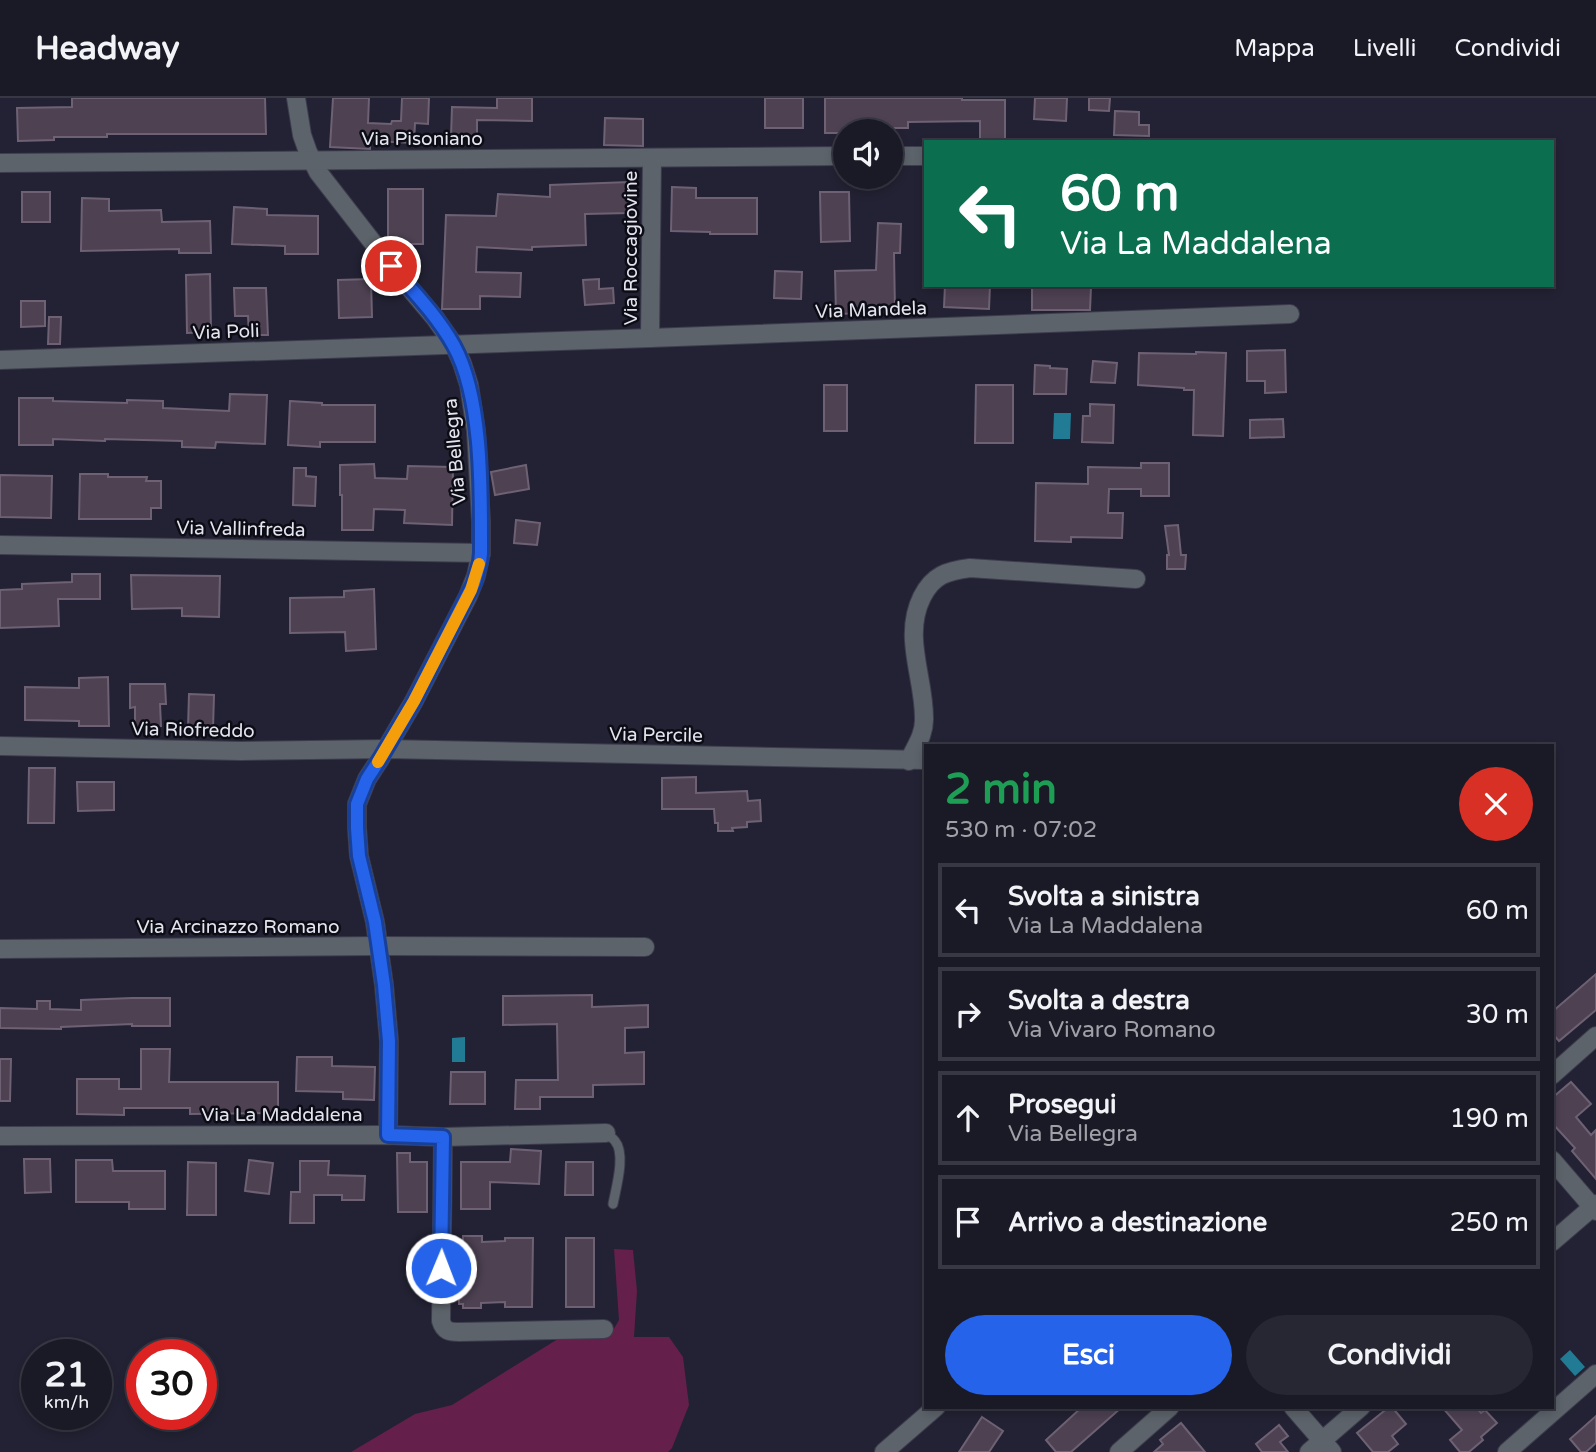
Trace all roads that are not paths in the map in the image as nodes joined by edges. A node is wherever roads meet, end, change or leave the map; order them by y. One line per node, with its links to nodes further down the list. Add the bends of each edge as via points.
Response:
1 (296, 98): 6 (street, Via Bellegra)
2 (833, 156): 5 (street, Via Pisoniano)
3 (903, 156): 4 (street)
4 (924, 156)
5 (652, 158): 6 (street, Via Pisoniano); 9 (street, Via Roccagiovine)
6 (311, 160): 7 (street, Via Pisoniano); 10 (street, Via Bellegra)
7 (0, 163)
8 (1290, 314): 9 (street, Via Mandela)
9 (650, 338): 10 (street, Via Mandela)
10 (454, 345): 11 (street, Via Poli); 13 (street, Via Bellegra, via 473,406)
11 (0, 360)
12 (0, 545): 13 (street, Via Vallinfreda)
13 (481, 553): 16 (street, Via Bellegra, via 471,590)
14 (1136, 579): 17 (street, via 970,568 934,580 919,604 914,624 924,724)
15 (0, 746): 16 (street, Via Riofreddo)
16 (386, 749): 17 (street, Via Percile); 18 (street, Via Bellegra, via 367,779 356,814 361,865)
17 (917, 760)
18 (380, 946): 19 (street, Via Arcinazzo Romano); 20 (street, Via Arcinazzo Romano); 24 (street, Via Bellegra, via 389,1041)
19 (645, 947)
20 (0, 949)
21 (1596, 1036): 22 (street)
22 (1554, 1073)
23 (606, 1133): 26 (street, Via La Maddalena); 28 (lane, via 620,1151)
24 (388, 1135): 25 (street, Via La Maddalena); 26 (street, Via La Maddalena)
25 (0, 1136)
26 (443, 1137): 31 (street, via 443,1327 449,1332)
27 (1554, 1162): 29 (street)
28 (613, 1204)
29 (1595, 1207): 30 (street)
30 (1554, 1240)
31 (604, 1329)
32 (1596, 1374): 40 (street)
33 (934, 1409): 38 (street)
34 (1169, 1409): 39 (street)
35 (1294, 1409): 37 (street)
36 (1359, 1409): 37 (street)
37 (1321, 1448)
38 (884, 1452)
39 (1119, 1452)
40 (1507, 1452)

